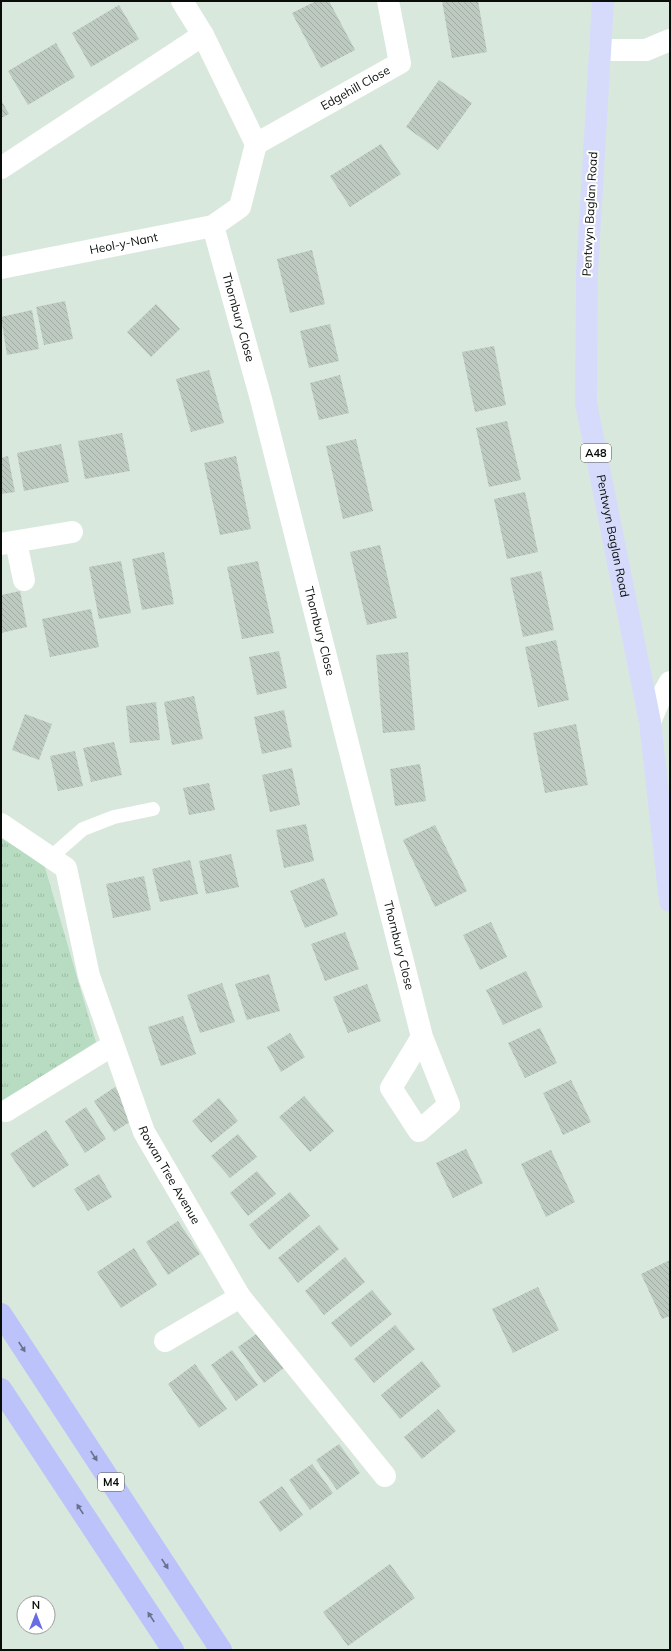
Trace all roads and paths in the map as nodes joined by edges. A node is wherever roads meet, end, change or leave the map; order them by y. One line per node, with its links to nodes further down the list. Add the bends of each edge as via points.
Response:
1 (182, 1): 4 (street)
2 (388, 1): 7 (street, Edgehill Close, via 400,63)
3 (602, 1): 6 (main road, Pentwyn Baglan Road / A48)
4 (202, 35): 7 (street); 8 (street)
5 (670, 40): 6 (street, via 646,50)
6 (600, 50): 15 (main road, Pentwyn Baglan Road / A48, via 587,272 586,403)
7 (256, 144): 9 (street, Heol-y-Nant, via 240,207)
8 (1, 168)
9 (213, 226): 10 (street, Heol-y-Nant); 20 (street, Thornbury Close, via 263,407)
10 (1, 268)
11 (72, 532): 12 (street)
12 (9, 543): 13 (street)
13 (24, 580)
14 (670, 682): 15 (street)
15 (650, 722): 19 (main road, Pentwyn Baglan Road / A48)
16 (153, 809): 18 (lane, via 114,817 83,829)
17 (1, 824): 18 (street, Rowan Tree Avenue)
18 (50, 857): 21 (street, Rowan Tree Avenue, via 66,868 89,976)
19 (670, 901)
20 (422, 1037)
21 (114, 1045): 22 (street); 23 (street, Rowan Tree Avenue, via 144,1132)
22 (6, 1111)
23 (240, 1296): 25 (street); 27 (street, Rowan Tree Avenue)
24 (1, 1314): 29 (highway, M4, one-way to 29)
25 (165, 1341)
26 (1, 1389): 28 (highway, one-way to 26)
27 (385, 1476)
28 (173, 1650)
29 (221, 1650)

